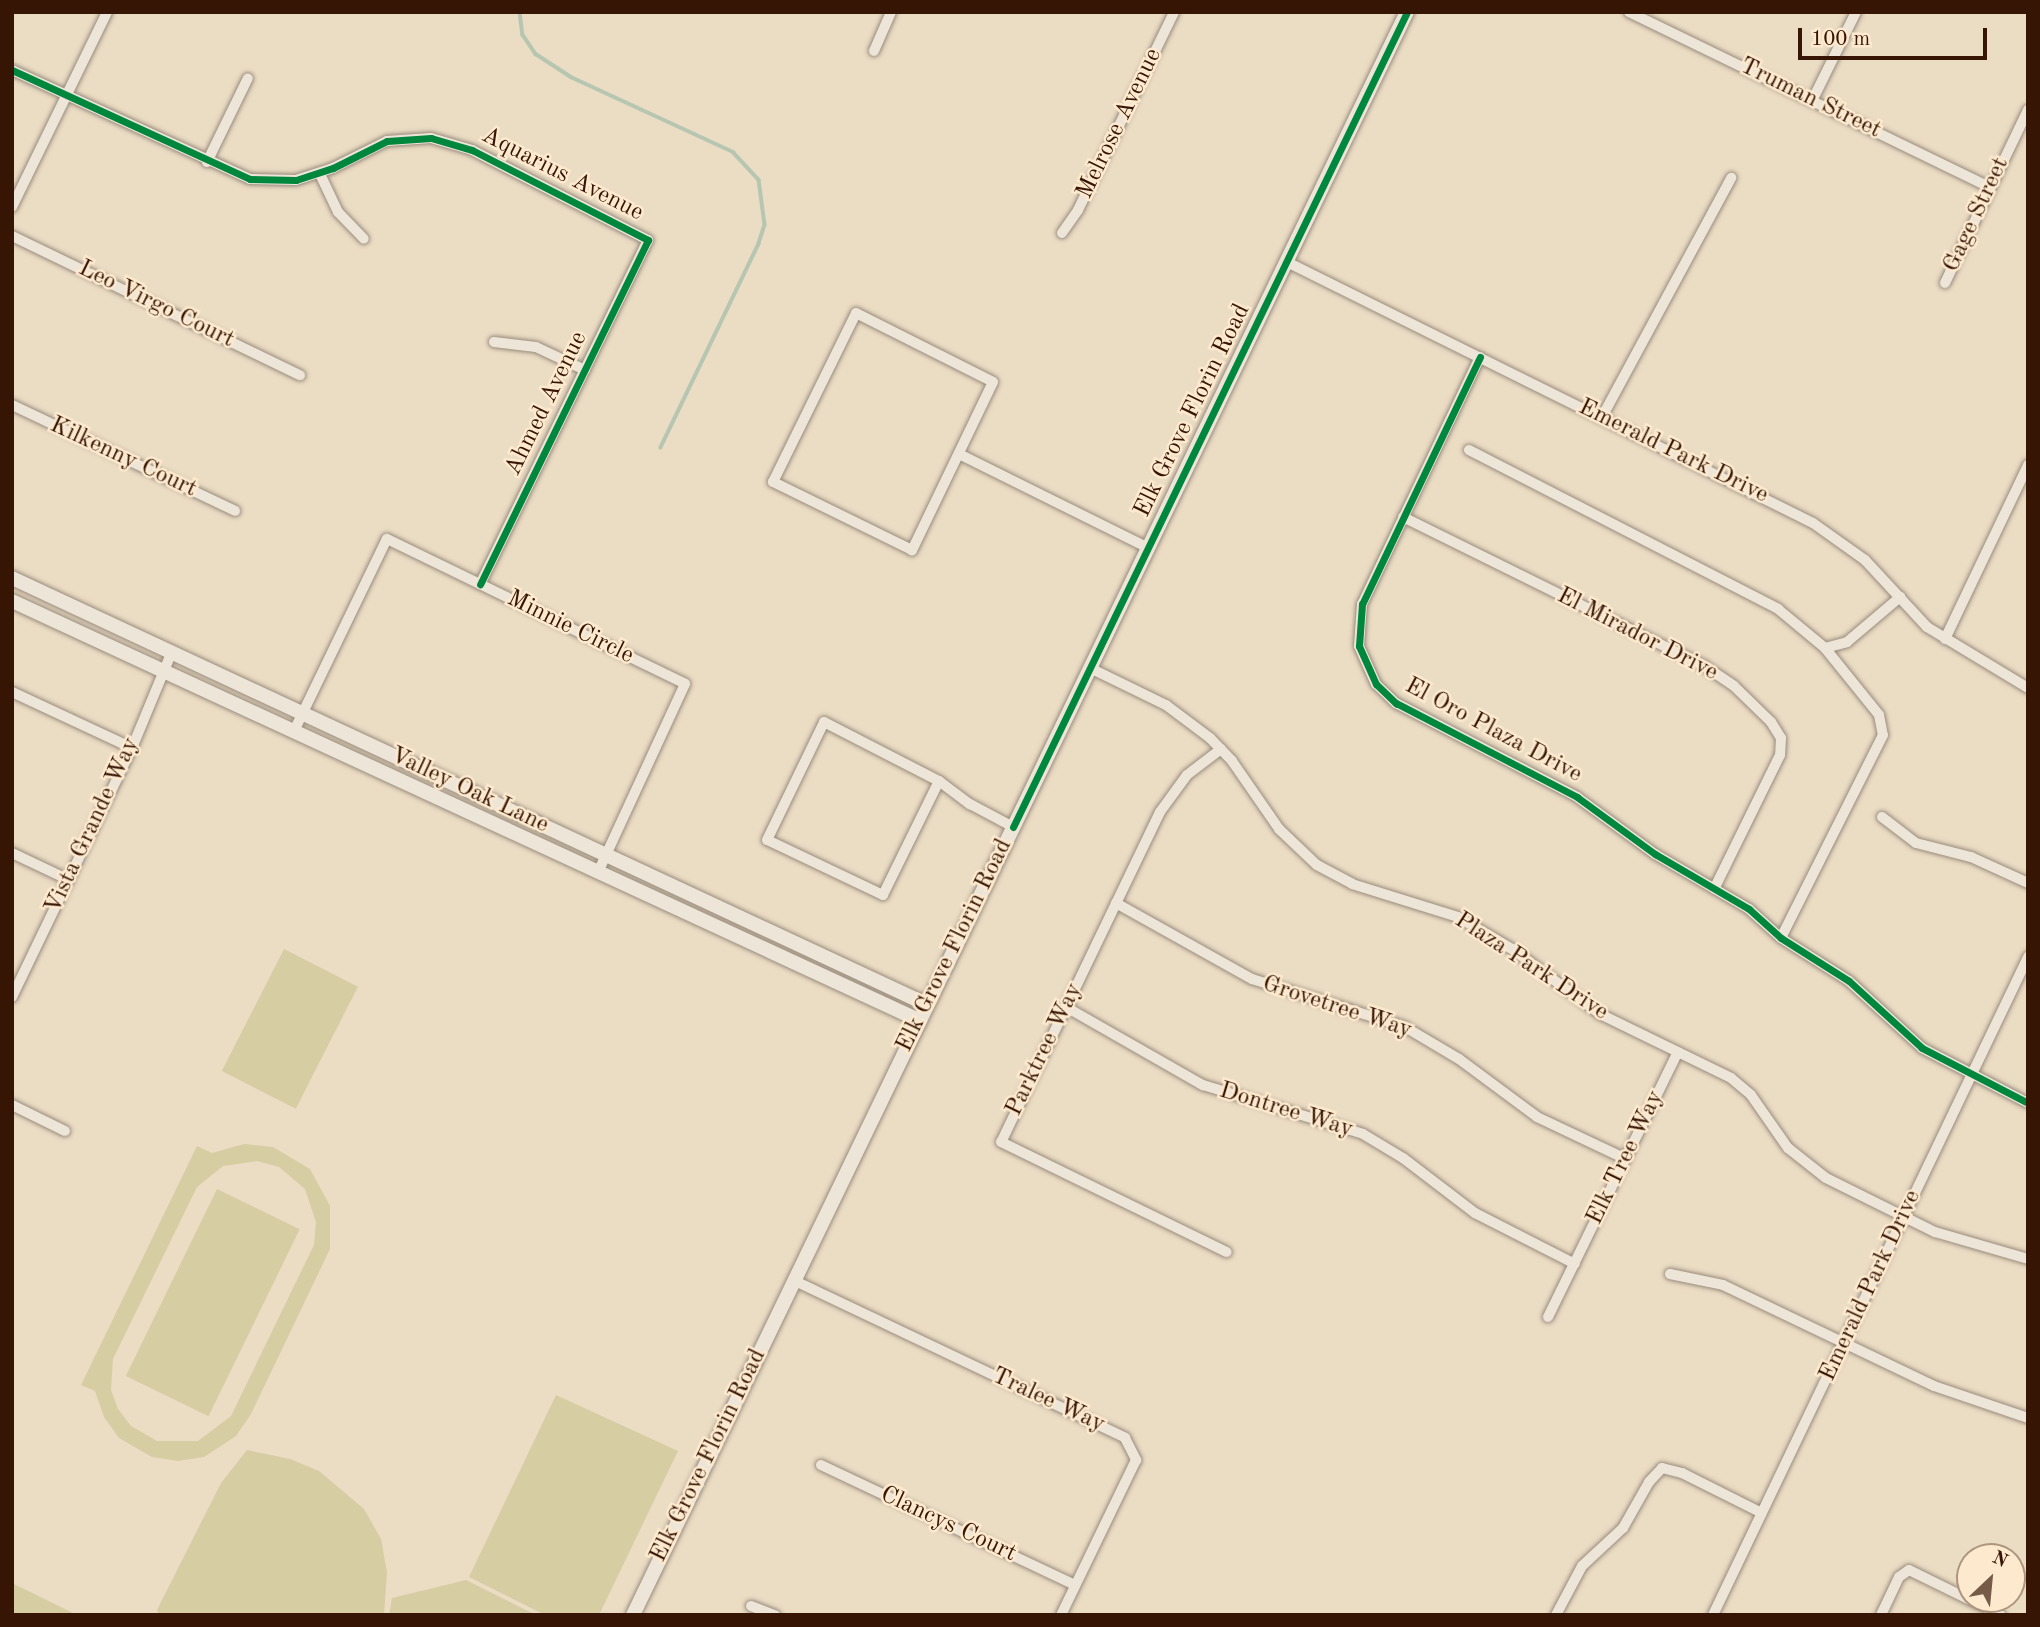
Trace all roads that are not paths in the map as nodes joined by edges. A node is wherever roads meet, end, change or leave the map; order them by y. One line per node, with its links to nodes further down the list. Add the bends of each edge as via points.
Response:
1 (107, 12): 10 (street)
2 (891, 12): 7 (street)
3 (1174, 12): 18 (street, Melrose Avenue, via 1078,210)
4 (1407, 12): 22 (street, Elk Grove Florin Road)
5 (1629, 12): 11 (street, Truman Street)
6 (1856, 12): 11 (street)
7 (874, 51)
8 (12, 69): 10 (street, Aquarius Avenue)
9 (248, 78): 13 (street)
10 (67, 95): 13 (street, Aquarius Avenue); 17 (street)
11 (1812, 101): 16 (street, Truman Street)
12 (2027, 114): 16 (street, Gage Street)
13 (206, 162): 14 (street, Aquarius Avenue, via 265,181)
14 (320, 174): 20 (street, via 338,212); 21 (street, Aquarius Avenue, via 387,141 444,140)
15 (1731, 178): 29 (street)
16 (1990, 187): 23 (street, Gage Street)
17 (12, 207)
18 (1062, 233)
19 (12, 236): 27 (street, Leo Virgo Court)
20 (364, 239)
21 (648, 240): 26 (street, Ahmed Avenue)
22 (1287, 262): 25 (street, Emerald Park Drive); 35 (street, Elk Grove Florin Road)
23 (1945, 283)
24 (494, 342): 26 (street, via 536,347)
25 (1480, 357): 29 (street, Emerald Park Drive); 34 (street, El Oro Plaza Drive)
26 (584, 370): 37 (street, Ahmed Avenue)
27 (300, 375)
28 (12, 405): 33 (street, Kilkenny Court)
29 (1602, 417): 38 (street, Emerald Park Drive, via 1813,523 1865,560)
30 (1469, 450): 41 (street, via 1778,609)
31 (959, 454): 31 (street, via 912,550 773,482 856,313 993,382); 35 (street)
32 (2028, 465): 40 (street)
33 (234, 511)
34 (1403, 517): 59 (street, El Oro Plaza Drive, via 1359,618 1363,659 1376,684 1396,703 1566,790 1655,855); 59 (street, El Mirador Drive, via 1706,667 1741,692 1771,722 1781,738 1780,755)
35 (1148, 548): 43 (street, Elk Grove Florin Road)
36 (12, 578): 42 (street, Valley Oak Lane)
37 (480, 584): 47 (street, Minnie Circle, via 387,539); 55 (street, Minnie Circle, via 685,684)
38 (1900, 597): 40 (street, Emerald Park Drive, via 1917,618); 41 (street, via 1847,642)
39 (12, 600): 44 (street, Valley Oak Lane)
40 (1945, 639): 45 (street, Emerald Park Drive)
41 (1825, 648): 61 (street, via 1879,715 1883,735)
42 (171, 654): 44 (street, Vista Grande Way); 47 (street, Valley Oak Lane)
43 (1090, 668): 50 (street, Plaza Park Drive, via 1166,705); 53 (street, Elk Grove Florin Road)
44 (162, 671): 48 (street, Valley Oak Lane); 49 (street, Vista Grande Way)
45 (2028, 688)
46 (12, 692): 49 (street)
47 (302, 713): 48 (street, Minnie Circle); 55 (street, Valley Oak Lane)
48 (293, 731): 56 (street, Valley Oak Lane)
49 (132, 748): 57 (street, Vista Grande Way)
50 (1221, 749): 60 (street, Parktree Way, via 1197,765 1169,797); 67 (street, Plaza Park Drive, via 1279,829 1318,865 1352,884 1458,917 1511,949 1573,998)
51 (939, 781): 51 (street, via 824,722 767,840 883,895); 53 (street)
52 (1882, 817): 58 (street, via 1916,843 1971,857)
53 (1013, 827): 64 (street, Elk Grove Florin Road)
54 (12, 853): 57 (street)
55 (606, 855): 56 (street, Minnie Circle); 64 (street, Valley Oak Lane)
56 (599, 870): 66 (street, Valley Oak Lane)
57 (69, 880): 63 (street, Vista Grande Way)
58 (2028, 883)
59 (1714, 889): 61 (street, El Oro Plaza Drive, via 1749,909)
60 (1116, 903): 65 (street, Parktree Way); 72 (street, Grovetree Way, via 1252,979 1405,1027 1460,1059 1537,1117)
61 (1781, 939): 68 (street, El Oro Plaza Drive, via 1863,992 1922,1048)
62 (2028, 957): 68 (street, Emerald Park Drive)
63 (12, 997)
64 (926, 1004): 66 (street, Elk Grove Florin Road)
65 (1066, 1007): 74 (street, Parktree Way, via 1001,1142); 76 (street, Dontree Way, via 1203,1084 1363,1134 1475,1213)
66 (919, 1020): 78 (street, Elk Grove Florin Road)
67 (1678, 1052): 72 (street, Elk Tree Way); 73 (street, Plaza Park Drive, via 1742,1085 1777,1136 1813,1170)
68 (1971, 1075): 69 (street, El Oro Plaza Drive); 73 (street, Emerald Park Drive)
69 (2028, 1103)
70 (12, 1105): 71 (street)
71 (65, 1131)
72 (1626, 1159): 76 (street, Elk Tree Way)
73 (1903, 1217): 75 (street, Plaza Park Drive, via 1967,1244); 80 (street, Emerald Park Drive)
74 (1227, 1252)
75 (2028, 1259)
76 (1574, 1264): 79 (street, Elk Tree Way)
77 (1670, 1274): 80 (street, via 1723,1285)
78 (793, 1280): 84 (street, Tralee Way, via 1125,1438 1136,1461); 87 (street, Elk Grove Florin Road)
79 (1548, 1317)
80 (1843, 1343): 81 (street, via 1934,1386); 83 (street, Emerald Park Drive)
81 (2028, 1418)
82 (821, 1465): 84 (street, Clancys Court)
83 (1762, 1513): 90 (street, via 1682,1473 1662,1468 1623,1528 1582,1566); 91 (street, Emerald Park Drive)
84 (1075, 1585): 89 (street, Tralee Way)
85 (1956, 1593): 92 (street, via 1909,1570 1899,1577)
86 (751, 1606): 88 (street)
87 (633, 1615)
88 (775, 1615)
89 (1060, 1615)
90 (1556, 1615)
91 (1713, 1615)
92 (1881, 1615)

